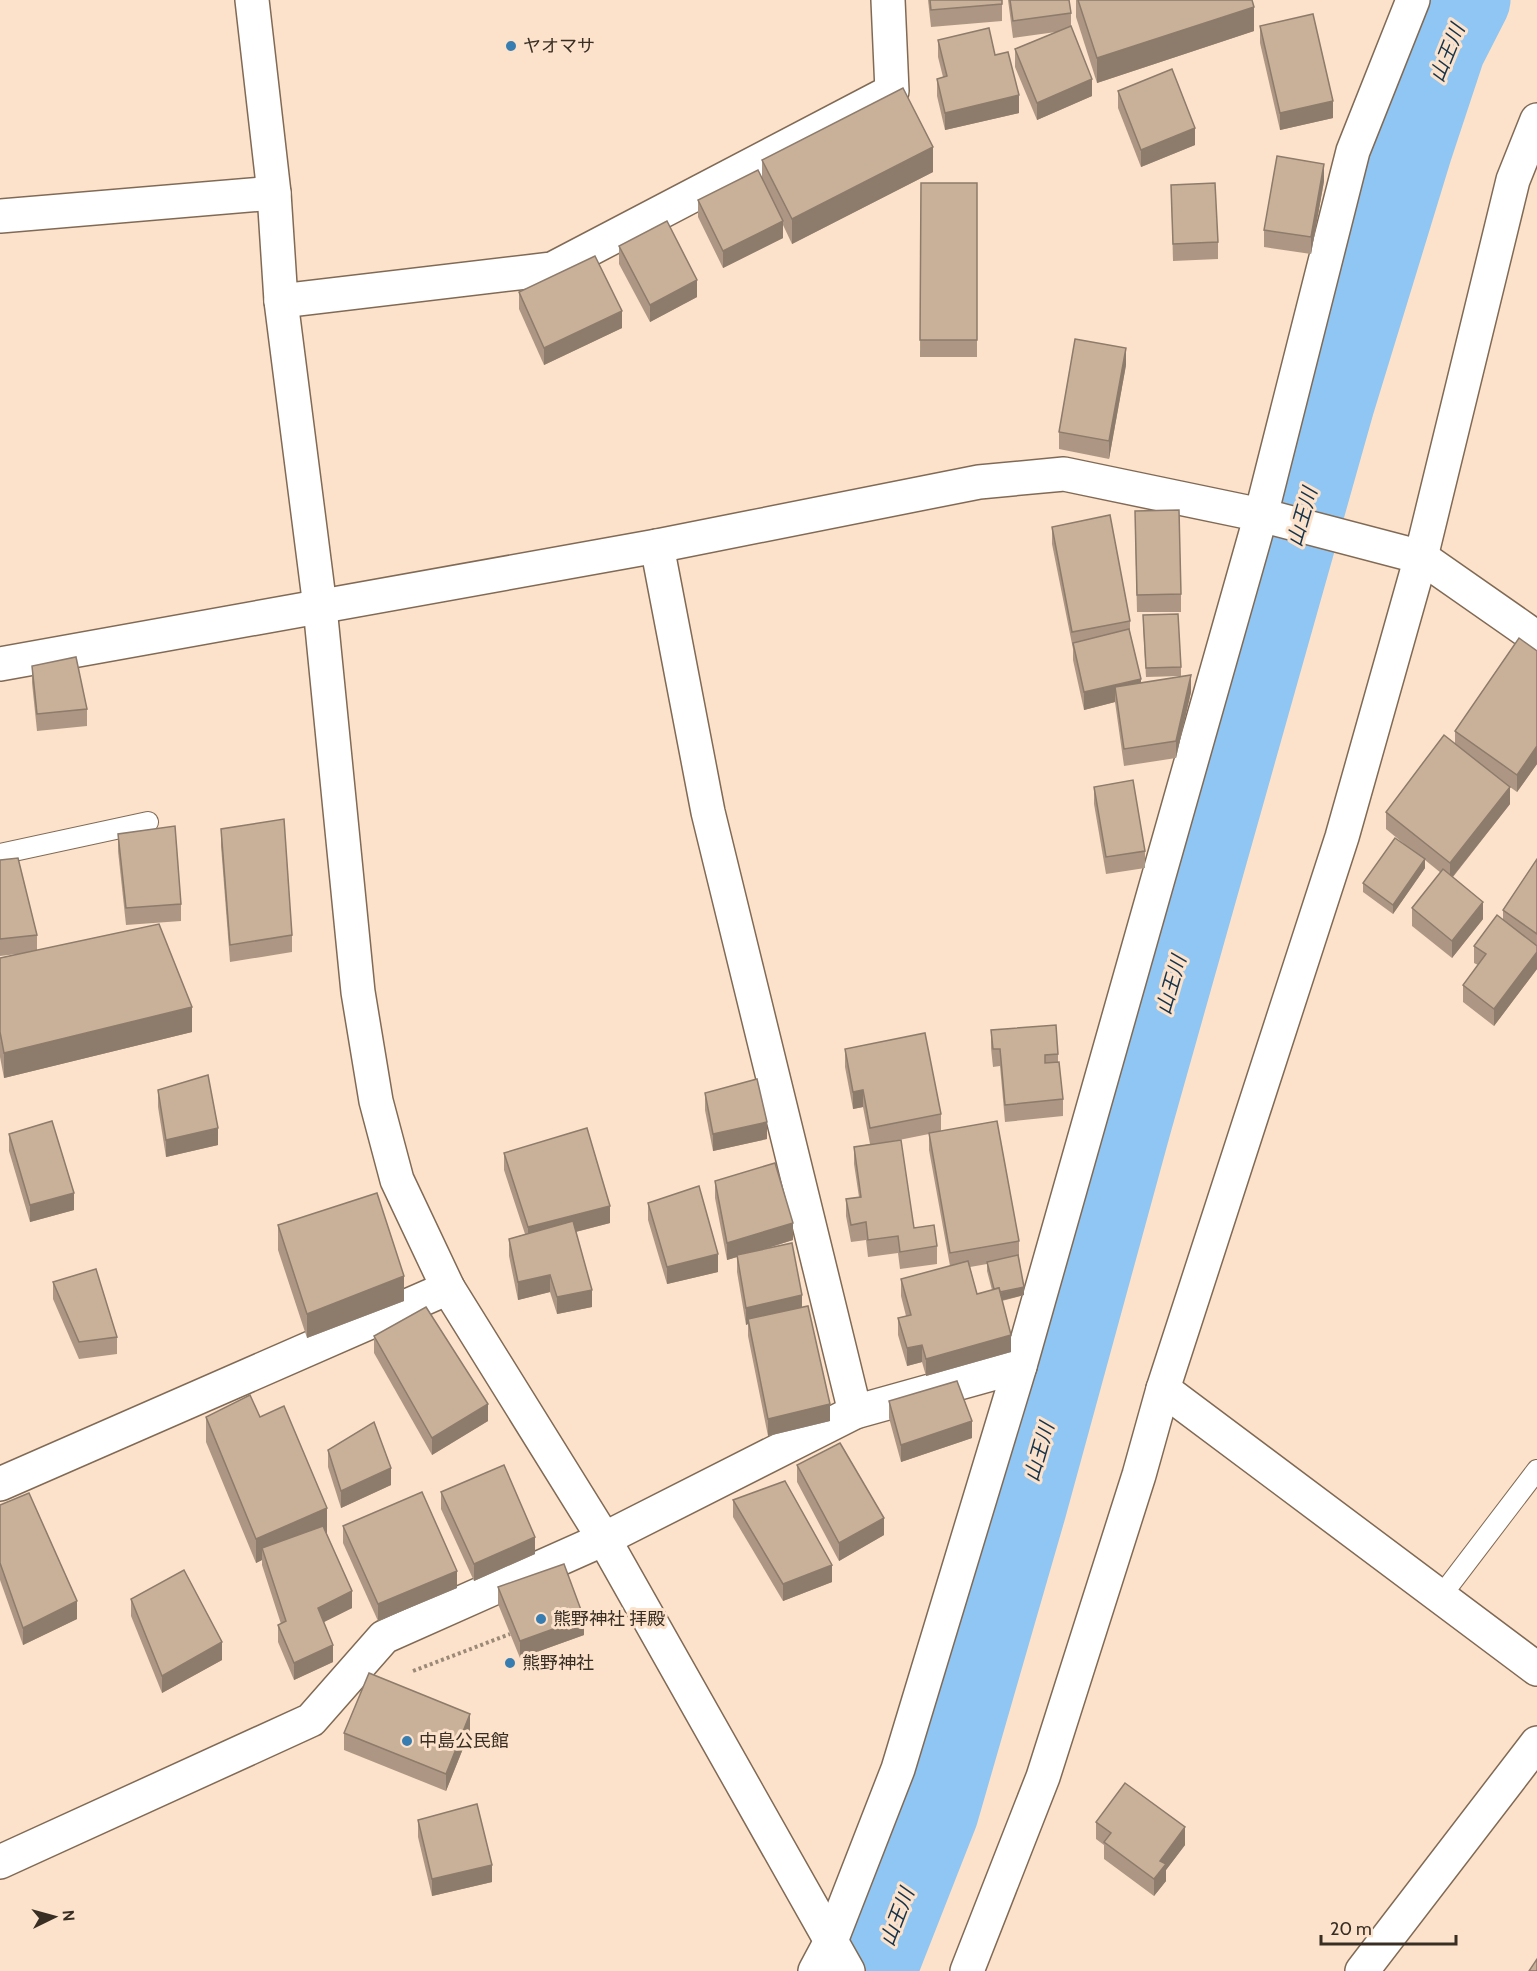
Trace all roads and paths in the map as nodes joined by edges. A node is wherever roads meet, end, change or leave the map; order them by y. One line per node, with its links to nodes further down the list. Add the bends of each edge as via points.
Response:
1 (252, 0): 5 (street)
2 (888, 0): 7 (street, via 892,91 552,270)
3 (1413, 0): 8 (street, via 1353,151)
4 (1537, 120): 10 (street, via 1513,180)
5 (274, 192): 6 (street); 7 (street)
6 (0, 216)
7 (281, 301): 11 (street)
8 (1261, 515): 9 (street, via 1064,474 979,482); 10 (street); 17 (street)
9 (657, 546): 11 (street); 19 (street, via 708,812)
10 (1421, 557): 12 (street); 18 (street, via 1342,837)
11 (320, 607): 13 (street); 16 (street, via 358,992 376,1101 397,1180)
12 (1537, 638)
13 (0, 664)
14 (148, 822): 15 (lane)
15 (0, 854)
16 (448, 1288): 21 (street); 22 (street)
17 (1020, 1366): 19 (street); 27 (street, via 898,1769)
18 (1163, 1389): 23 (street); 30 (street, via 1043,1777)
19 (855, 1412): 22 (street)
20 (1537, 1470): 23 (lane)
21 (0, 1484)
22 (604, 1539): 26 (street, via 384,1637 311,1720); 27 (street)
23 (1441, 1596): 24 (street)
24 (1537, 1669)
25 (1537, 1743): 31 (street)
26 (0, 1862)
27 (831, 1941): 28 (street); 29 (street)
28 (815, 1971)
29 (848, 1971)
30 (967, 1971)
31 (1362, 1971)

